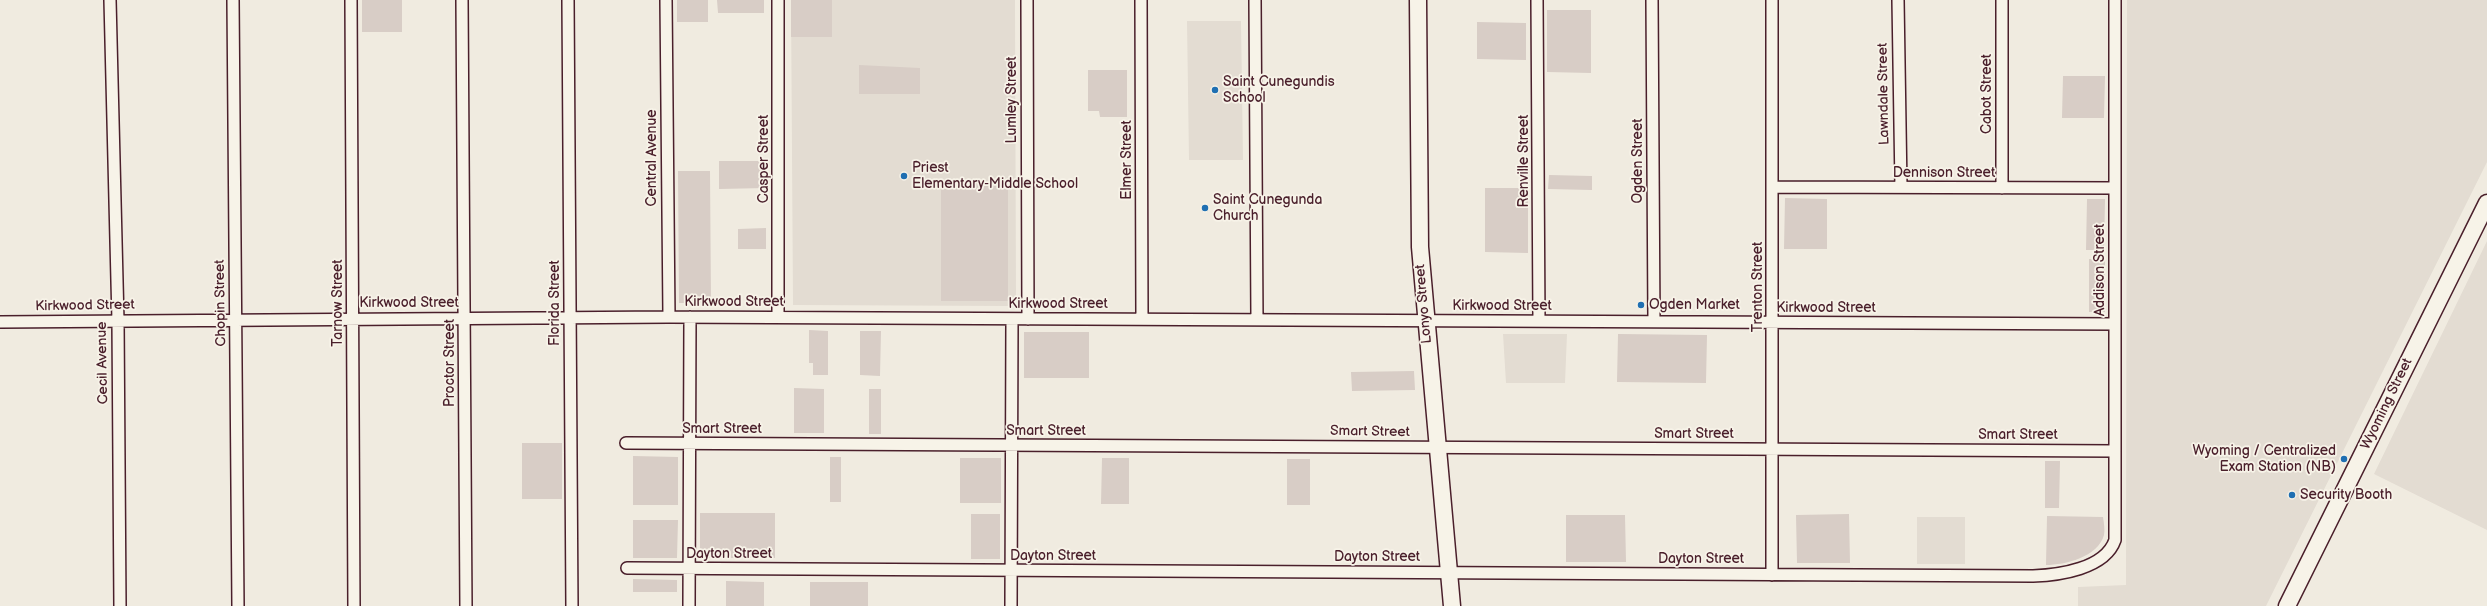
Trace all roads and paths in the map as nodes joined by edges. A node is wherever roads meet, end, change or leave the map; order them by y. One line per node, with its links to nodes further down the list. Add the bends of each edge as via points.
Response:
1 (110, 0): 34 (street, Cecil Avenue)
2 (233, 0): 33 (street, Chopin Street)
3 (351, 0): 28 (street, Tarnow Street)
4 (462, 0): 26 (street, Proctor Street)
5 (568, 0): 27 (street, Florida Street)
6 (666, 0): 23 (street, Central Avenue)
7 (778, 0): 25 (street, Casper Street)
8 (1027, 0): 30 (street, Lumley Street)
9 (1141, 0): 31 (street, Elmer Street)
10 (1255, 0): 32 (street)
11 (1418, 0): 35 (street, Lonyo Street, via 1419,231)
12 (1538, 0): 36 (street, Renville Street)
13 (1652, 0): 38 (street, Ogden Street)
14 (1772, 0): 18 (street, Trenton Street)
15 (1898, 0): 19 (street, Lawndale Street)
16 (2002, 0): 20 (street, Cabot Street)
17 (2115, 0): 21 (street, Addison Street)
18 (1773, 187): 19 (street, Dennison Street); 39 (street, Trenton Street)
19 (1901, 187): 20 (street, Dennison Street)
20 (2002, 188): 21 (street, Dennison Street)
21 (2115, 188): 40 (street, Addison Street)
22 (2487, 203): 61 (street, Wyoming Street)
23 (668, 317): 24 (street, Kirkwood Street); 27 (street, Kirkwood Street)
24 (690, 317): 25 (street, Kirkwood Street); 42 (street)
25 (778, 317): 29 (street, Kirkwood Street)
26 (464, 318): 27 (street, Kirkwood Street); 28 (street, Kirkwood Street); 56 (street, Proctor Street)
27 (570, 318): 57 (street, Florida Street)
28 (353, 319): 33 (street, Kirkwood Street); 55 (street, Tarnow Street)
29 (1012, 319): 30 (street, Kirkwood Street); 43 (street)
30 (1028, 319): 31 (street, Kirkwood Street)
31 (1142, 319): 32 (street, Kirkwood Street)
32 (1257, 319): 35 (street, Kirkwood Street)
33 (236, 320): 34 (street, Kirkwood Street); 54 (street, Chopin Street)
34 (118, 321): 37 (street, Kirkwood Street); 53 (street, Cecil Avenue)
35 (1426, 321): 36 (street, Kirkwood Street); 44 (street, Lonyo Street)
36 (1539, 321): 38 (street, Kirkwood Street)
37 (0, 322)
38 (1654, 322): 39 (street, Kirkwood Street)
39 (1773, 322): 40 (street, Kirkwood Street); 45 (street, Trenton Street)
40 (2115, 324): 46 (street, Addison Street)
41 (626, 443): 42 (street, Smart Street)
42 (689, 444): 43 (street, Smart Street); 49 (street)
43 (1011, 446): 44 (street, Smart Street); 50 (street)
44 (1430, 448): 45 (street, Smart Street); 51 (street, Lonyo Street)
45 (1772, 449): 46 (street, Smart Street); 52 (street, Trenton Street)
46 (2115, 450): 47 (street, Addison Street)
47 (2115, 540): 52 (street, Dayton Street, via 2110,549 2089,564 2066,573 2052,575)
48 (627, 568): 49 (street, Dayton Street)
49 (688, 569): 50 (street, Dayton Street); 58 (street)
50 (1011, 571): 51 (street, Dayton Street); 59 (street)
51 (1442, 573): 52 (street, Dayton Street); 60 (street, Lonyo Street)
52 (1772, 575)
53 (120, 606)
54 (238, 606)
55 (354, 606)
56 (466, 606)
57 (572, 606)
58 (688, 606)
59 (1011, 606)
60 (1452, 606)
61 (2287, 606)

